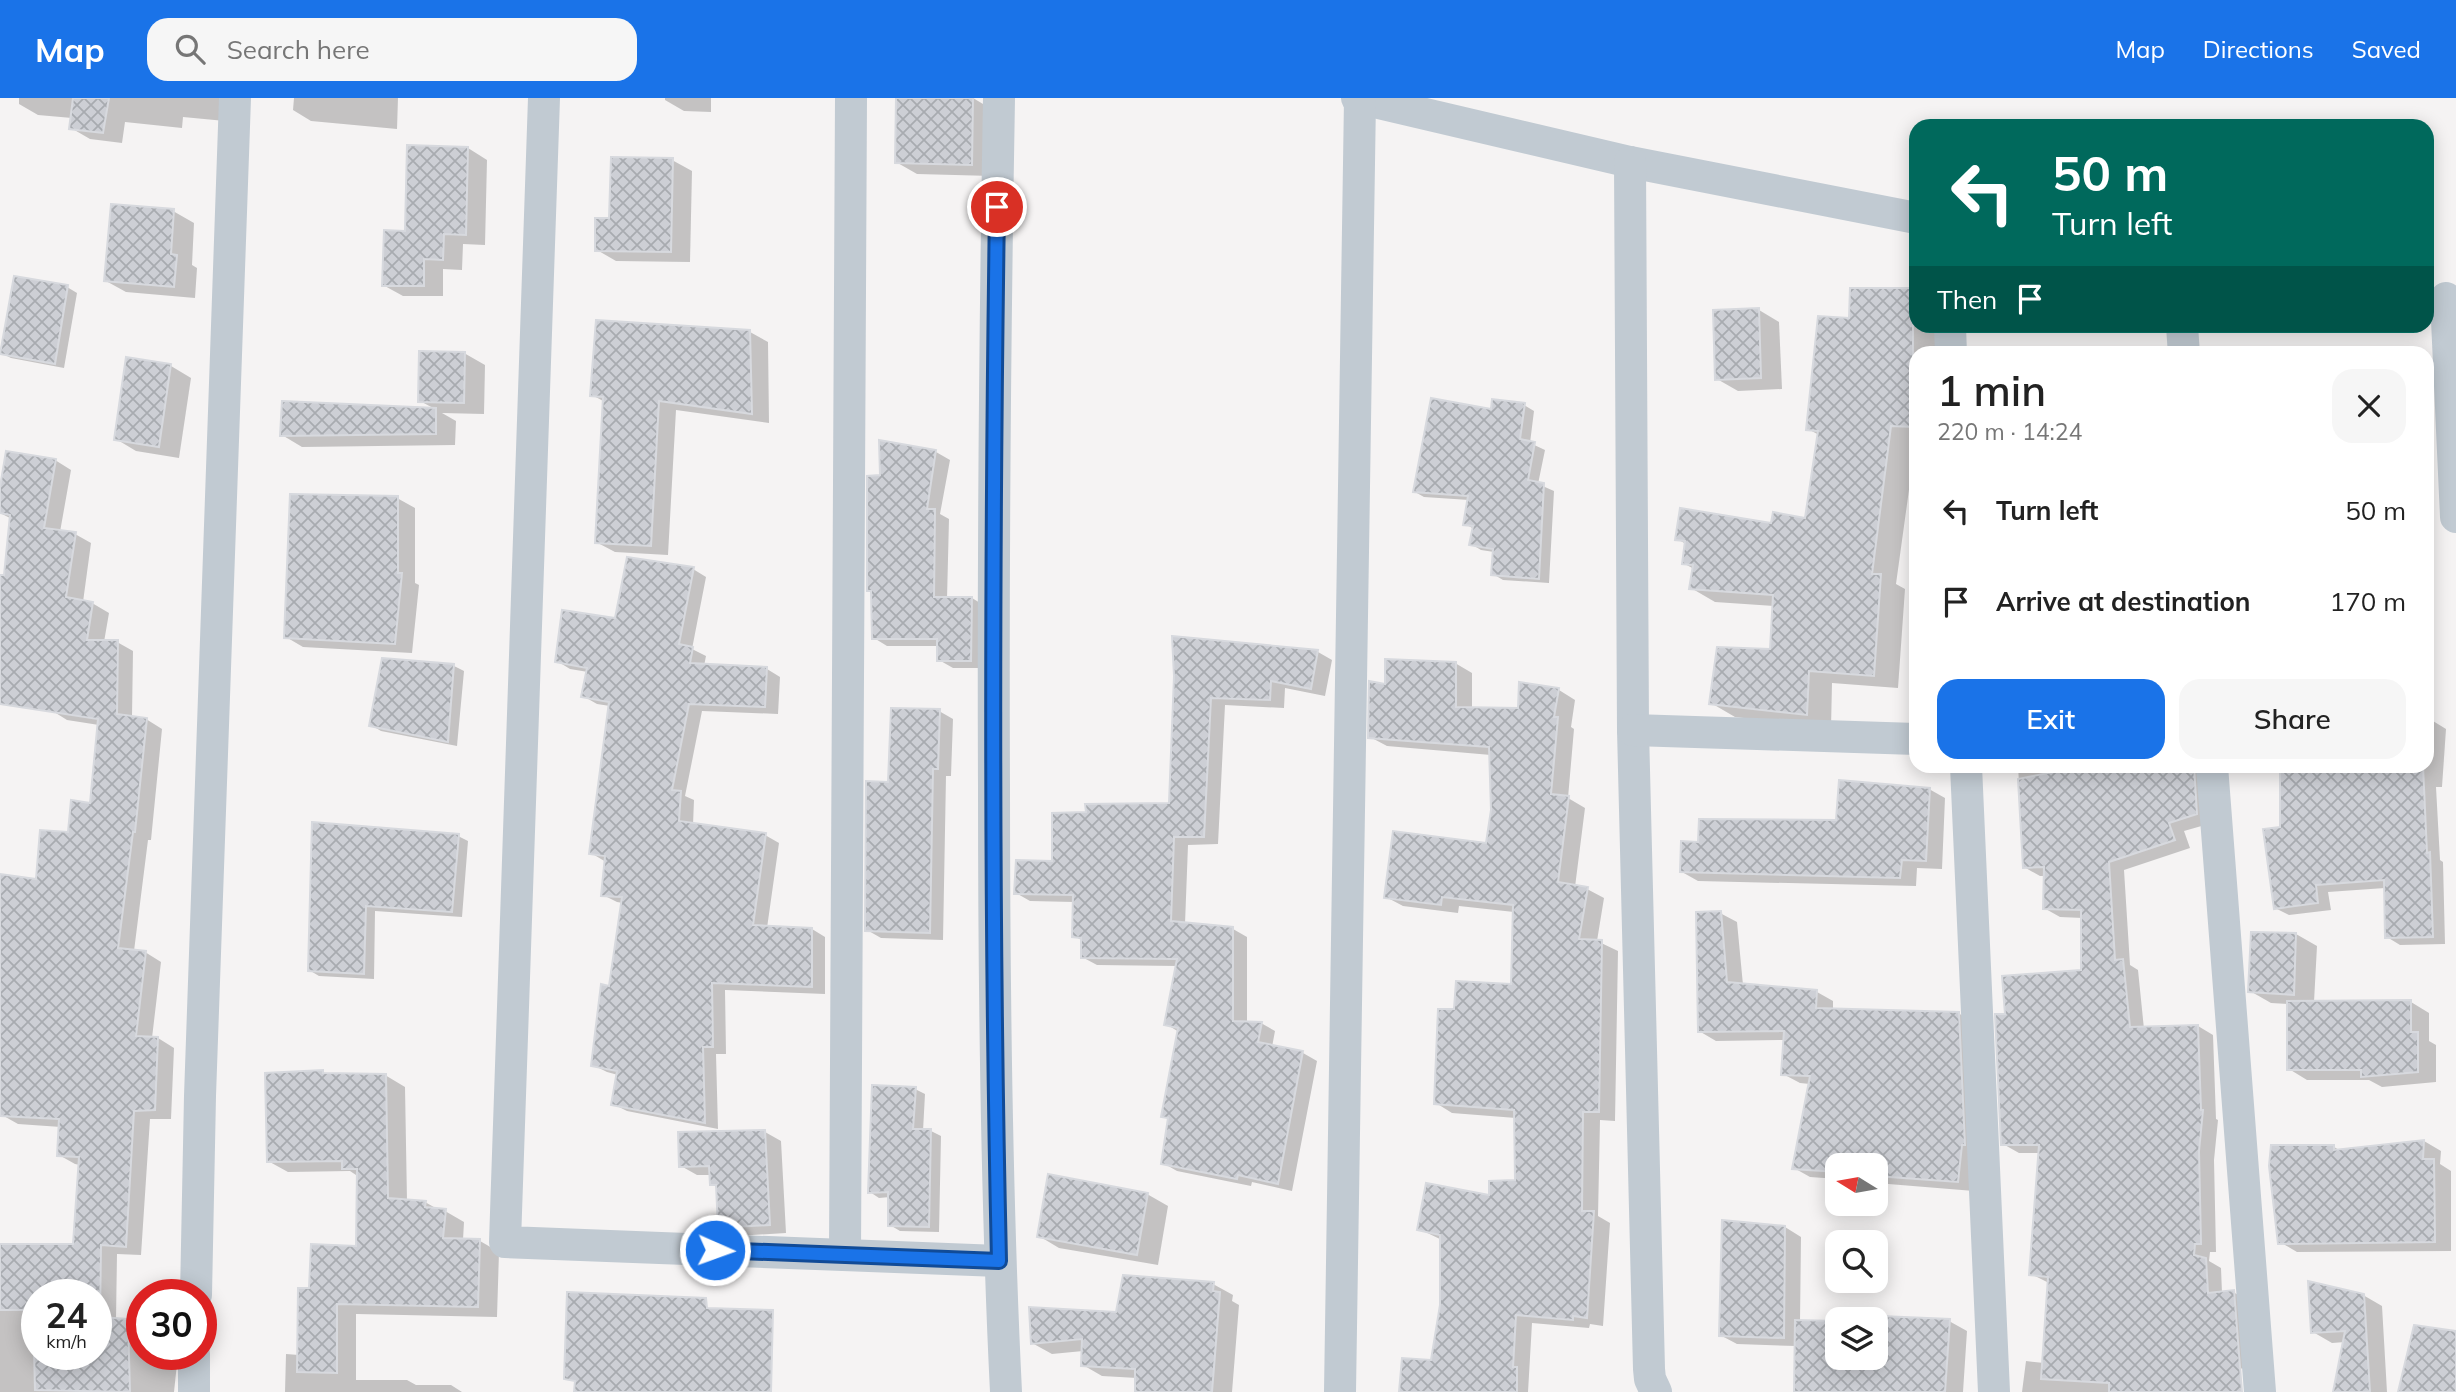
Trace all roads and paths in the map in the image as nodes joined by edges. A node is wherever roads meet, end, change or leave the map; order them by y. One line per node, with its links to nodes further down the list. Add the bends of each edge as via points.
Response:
1 (235, 98): 16 (street)
2 (544, 98): 14 (street, via 505,1242)
3 (851, 98): 14 (street)
4 (999, 98): 15 (street, via 993,522)
5 (1359, 98): 6 (street); 21 (street)
6 (1630, 162): 7 (street); 10 (street)
7 (1909, 217)
8 (2443, 298): 9 (street)
9 (2456, 517)
10 (1633, 730): 11 (street); 18 (street)
11 (1909, 739)
12 (1966, 773): 22 (street)
13 (2213, 773): 23 (street)
14 (845, 1255): 15 (street)
15 (999, 1261): 20 (street)
16 (196, 1279)
17 (194, 1370): 19 (street)
18 (1652, 1388)
19 (194, 1392)
20 (1006, 1392)
21 (1340, 1392)
22 (1993, 1392)
23 (2260, 1392)

